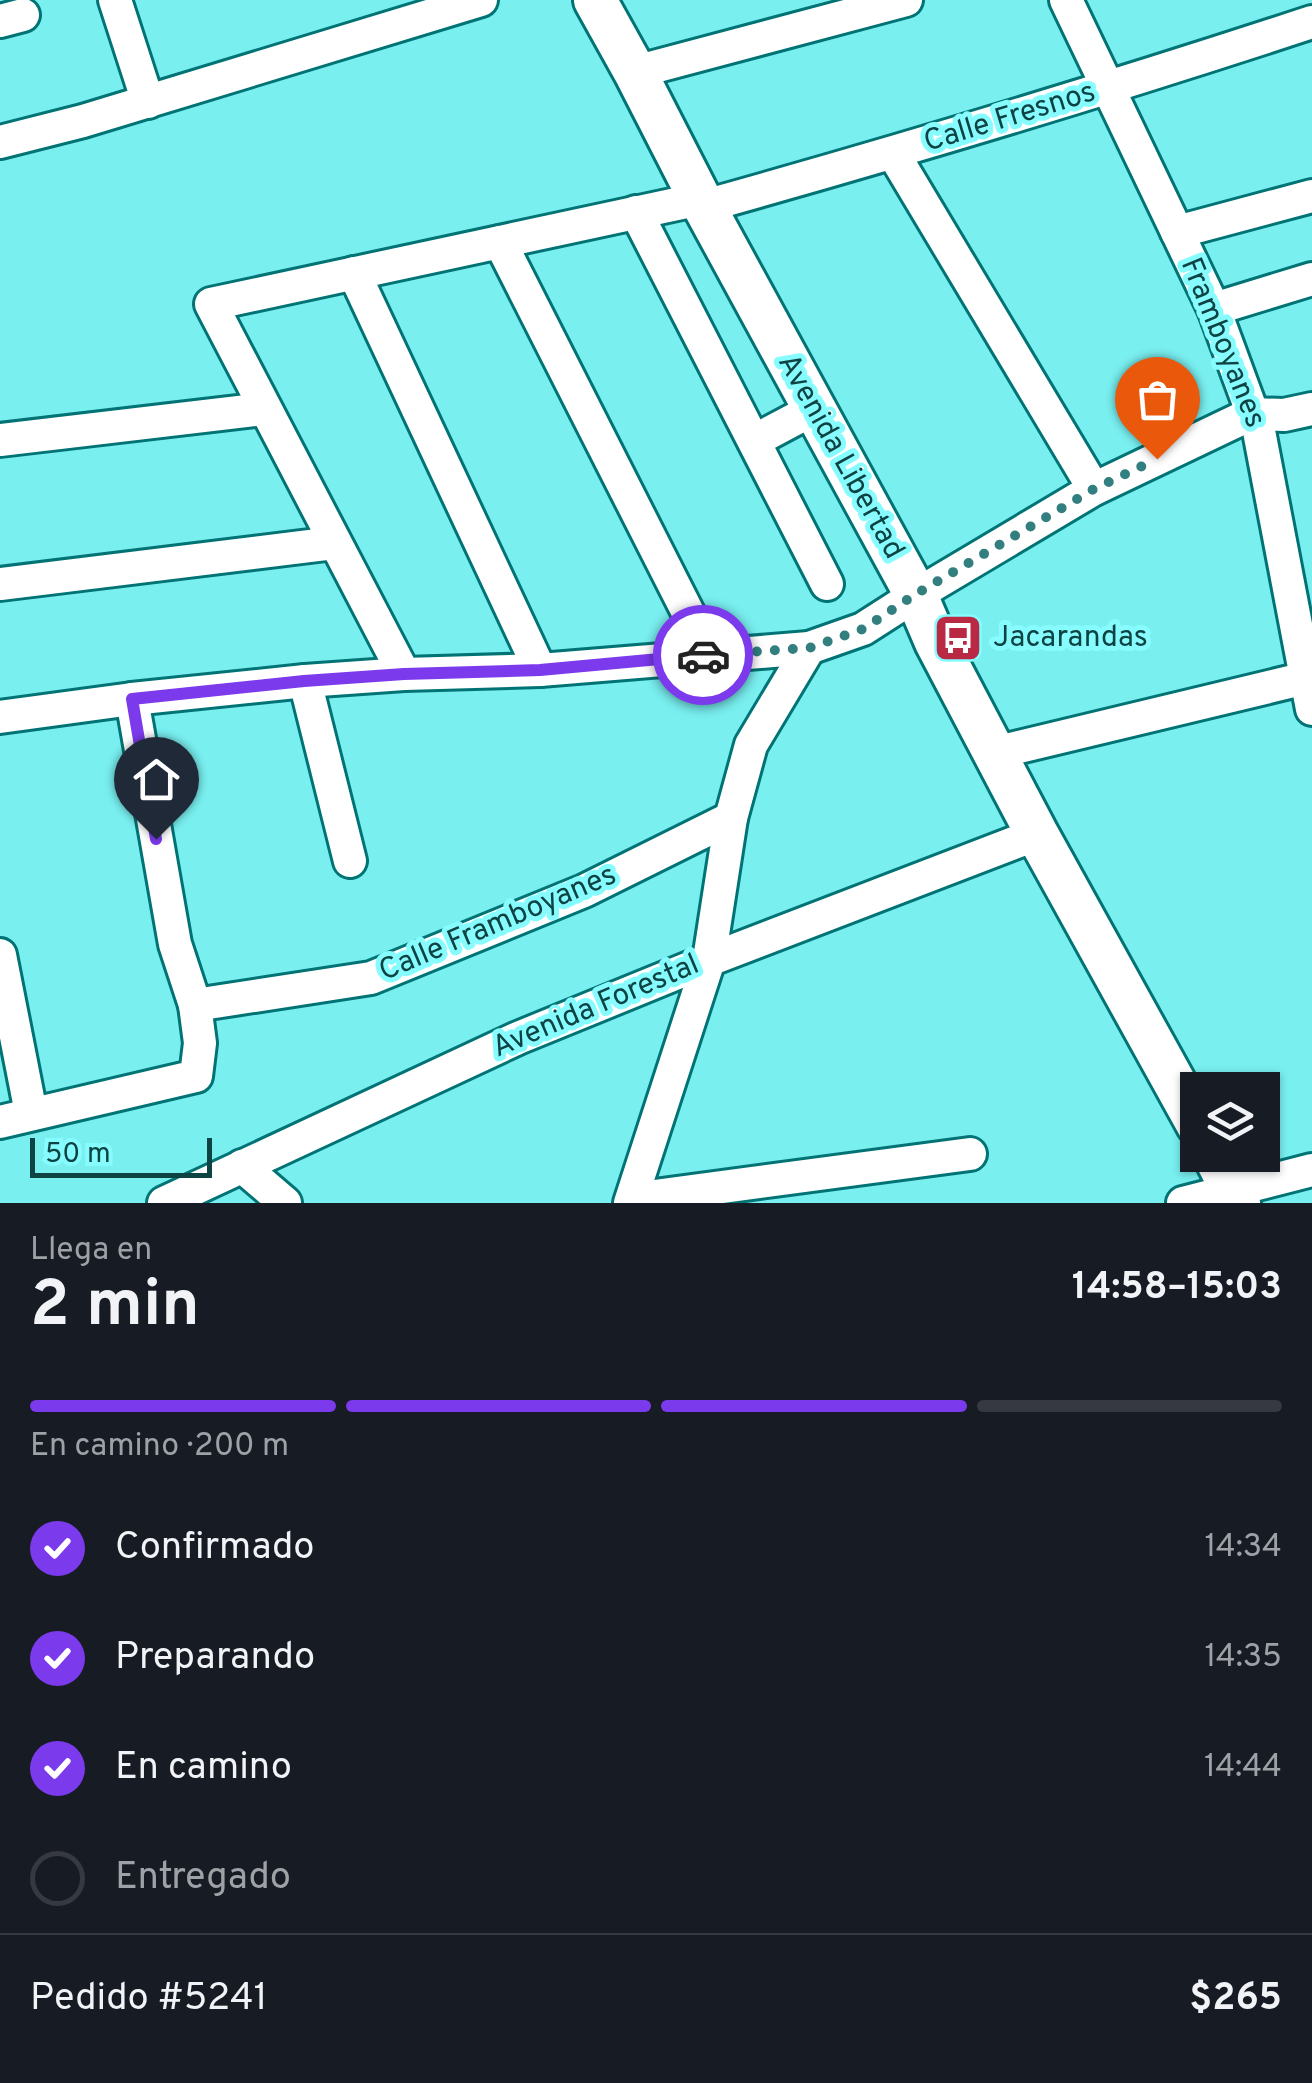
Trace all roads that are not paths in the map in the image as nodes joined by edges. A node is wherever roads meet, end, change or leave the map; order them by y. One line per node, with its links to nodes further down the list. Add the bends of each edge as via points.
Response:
1 (114, 0): 9 (street)
2 (480, 0): 9 (street)
3 (596, 0): 7 (main road, Avenida Libertad)
4 (906, 0): 7 (street)
5 (1066, 0): 8 (street, Framboyanes)
6 (1312, 22): 8 (street, Calle Fresnos)
7 (635, 72): 13 (main road, Avenida Libertad)
8 (1108, 89): 11 (street, Calle Fresnos); 15 (street, Framboyanes)
9 (148, 102): 10 (street)
10 (0, 142)
11 (894, 153): 13 (street, Calle Fresnos); 26 (street)
12 (1312, 196): 15 (street)
13 (702, 202): 14 (street, Calle Fresnos); 22 (main road, Avenida Libertad)
14 (636, 212): 16 (street, Calle Fresnos); 25 (street)
15 (1177, 232): 19 (street, Framboyanes)
16 (500, 242): 17 (street, Calle Fresnos); 32 (street)
17 (354, 274): 21 (street, Calle Fresnos, via 211,304); 33 (street)
18 (1312, 279): 19 (street)
19 (1214, 309): 23 (street, Framboyanes)
20 (1312, 408): 23 (street)
21 (264, 409): 24 (street); 27 (street)
22 (814, 409): 25 (street); 30 (main road, Avenida Libertad)
23 (1251, 414): 26 (street); 36 (street, Framboyanes)
24 (0, 440)
25 (754, 442): 29 (street)
26 (1094, 489): 30 (street)
27 (334, 543): 28 (street); 34 (street)
28 (0, 584)
29 (827, 584)
30 (916, 594): 31 (street, via 863,629); 39 (main road, Avenida Libertad)
31 (809, 648): 32 (street); 40 (street, via 751,746)
32 (709, 654): 33 (street)
33 (540, 670): 34 (street)
34 (404, 674): 35 (street)
35 (304, 681): 37 (street); 42 (street)
36 (1309, 694): 39 (street)
37 (132, 699): 38 (street); 45 (street, via 175,944)
38 (0, 717)
39 (994, 752): 41 (main road, Avenida Libertad)
40 (732, 818): 44 (street); 45 (street, Calle Framboyanes, via 584,891 371,978)
41 (1037, 834): 44 (street, Avenida Forestal); 46 (main road, Avenida Libertad)
42 (350, 861)
43 (0, 955): 47 (street)
44 (709, 960): 49 (street, Avenida Forestal, via 518,1038); 53 (street)
45 (195, 1005): 47 (street, via 196,1076)
46 (1180, 1092)
47 (15, 1118)
48 (970, 1154): 52 (street)
49 (242, 1166): 54 (street, Avenida Forestal); 55 (street)
50 (1312, 1170): 51 (street)
51 (1229, 1183): 56 (street)
52 (796, 1190): 53 (street)
53 (631, 1201)
54 (164, 1203)
55 (285, 1203)
56 (1183, 1203)

